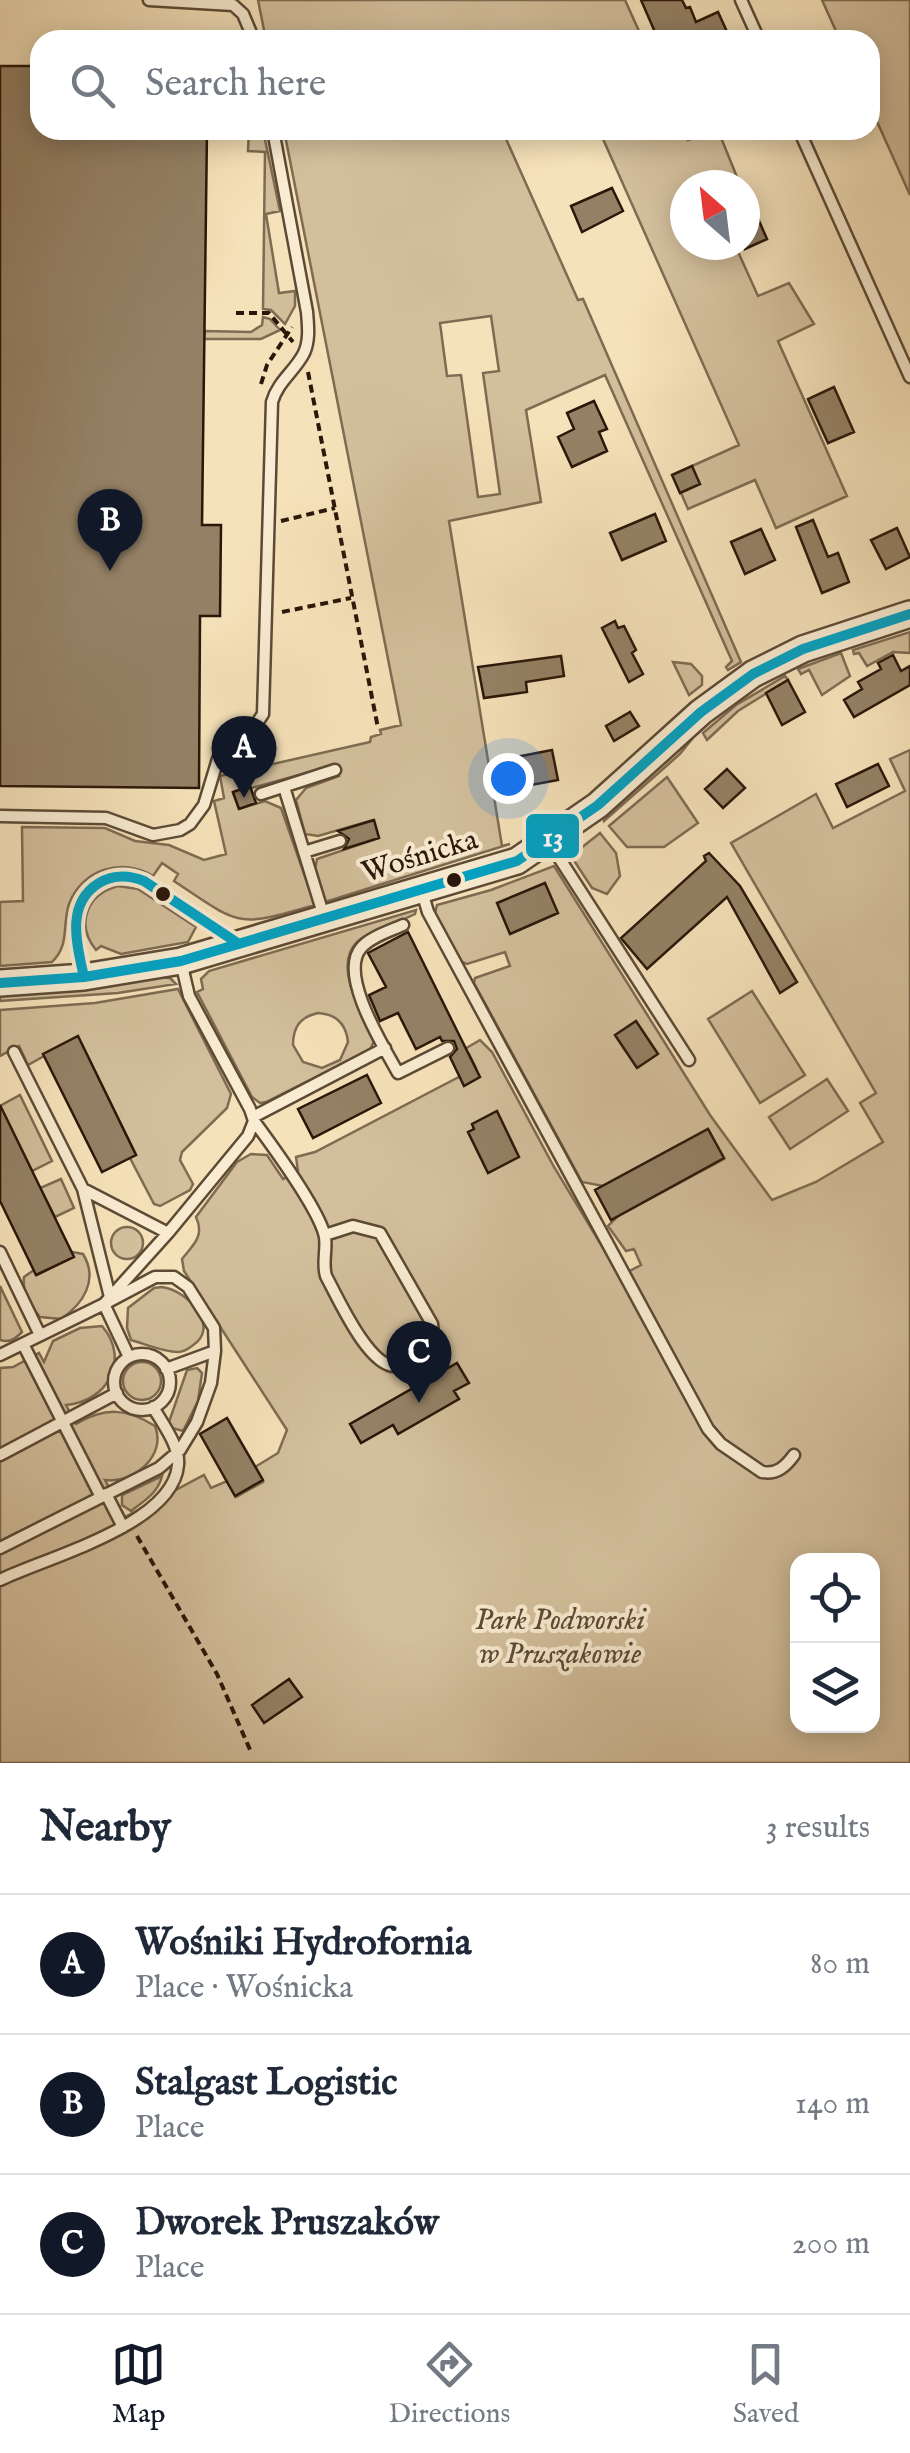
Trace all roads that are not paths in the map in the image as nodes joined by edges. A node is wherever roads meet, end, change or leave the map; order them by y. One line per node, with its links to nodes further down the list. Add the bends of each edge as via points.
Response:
1 (149, 0): 3 (lane, via 232,6)
2 (741, 0): 4 (lane)
3 (249, 30)
4 (754, 30)
5 (274, 140): 12 (lane, via 308,343 272,402 262,714 218,759 204,805 190,824 168,834 106,818)
6 (803, 140): 7 (lane)
7 (910, 377)
8 (910, 614): 14 (street, Wośnicka, via 803,649 753,674)
9 (335, 770): 10 (lane)
10 (284, 786): 11 (lane); 15 (lane)
11 (261, 794)
12 (0, 816)
13 (340, 841): 15 (lane)
14 (549, 842): 16 (street, Wośnicka, via 518,861); 26 (lane)
15 (304, 852): 17 (lane)
16 (422, 891): 17 (street, Wośnicka); 43 (lane, via 708,1429 762,1472 777,1471)
17 (324, 920): 19 (street, Wośnicka)
18 (402, 925): 23 (lane, via 356,954 361,1000)
19 (239, 944): 20 (street, Wośnicka); 21 (lane, via 142,880 115,876 79,903 76,934)
20 (180, 961): 21 (street, Wośnicka); 27 (lane, via 189,996)
21 (84, 977): 22 (street, Wośnicka)
22 (0, 984)
23 (385, 1048): 24 (lane, via 398,1073); 27 (lane)
24 (448, 1048)
25 (14, 1052): 28 (lane)
26 (688, 1060)
27 (253, 1119): 29 (lane, via 248,1136); 30 (lane)
28 (83, 1189): 29 (lane); 32 (lane)
29 (168, 1233): 32 (lane)
30 (324, 1235): 30 (lane, via 326,1276 371,1355 398,1366 428,1350 432,1324 380,1234 353,1226)
31 (0, 1252): 33 (lane)
32 (107, 1301): 33 (lane); 35 (lane, via 155,1276 174,1277 214,1328); 37 (lane)
33 (40, 1335): 34 (lane)
34 (23, 1344): 36 (lane); 41 (lane)
35 (215, 1351): 38 (lane); 42 (lane, via 197,1422)
36 (0, 1355)
37 (129, 1357): 38 (lane, via 147,1354); 39 (lane, via 116,1372)
38 (166, 1368): 40 (lane, via 168,1394)
39 (116, 1394): 40 (lane, via 134,1409); 41 (lane)
40 (154, 1408): 42 (lane)
41 (63, 1422): 44 (lane); 45 (lane)
42 (177, 1452): 45 (lane); 46 (lane, via 174,1481 157,1504)
43 (794, 1455)
44 (0, 1456)
45 (103, 1496): 46 (lane); 47 (lane)
46 (126, 1525): 49 (lane)
47 (0, 1548)
48 (0, 1562): 49 (lane)
49 (4, 1579)

